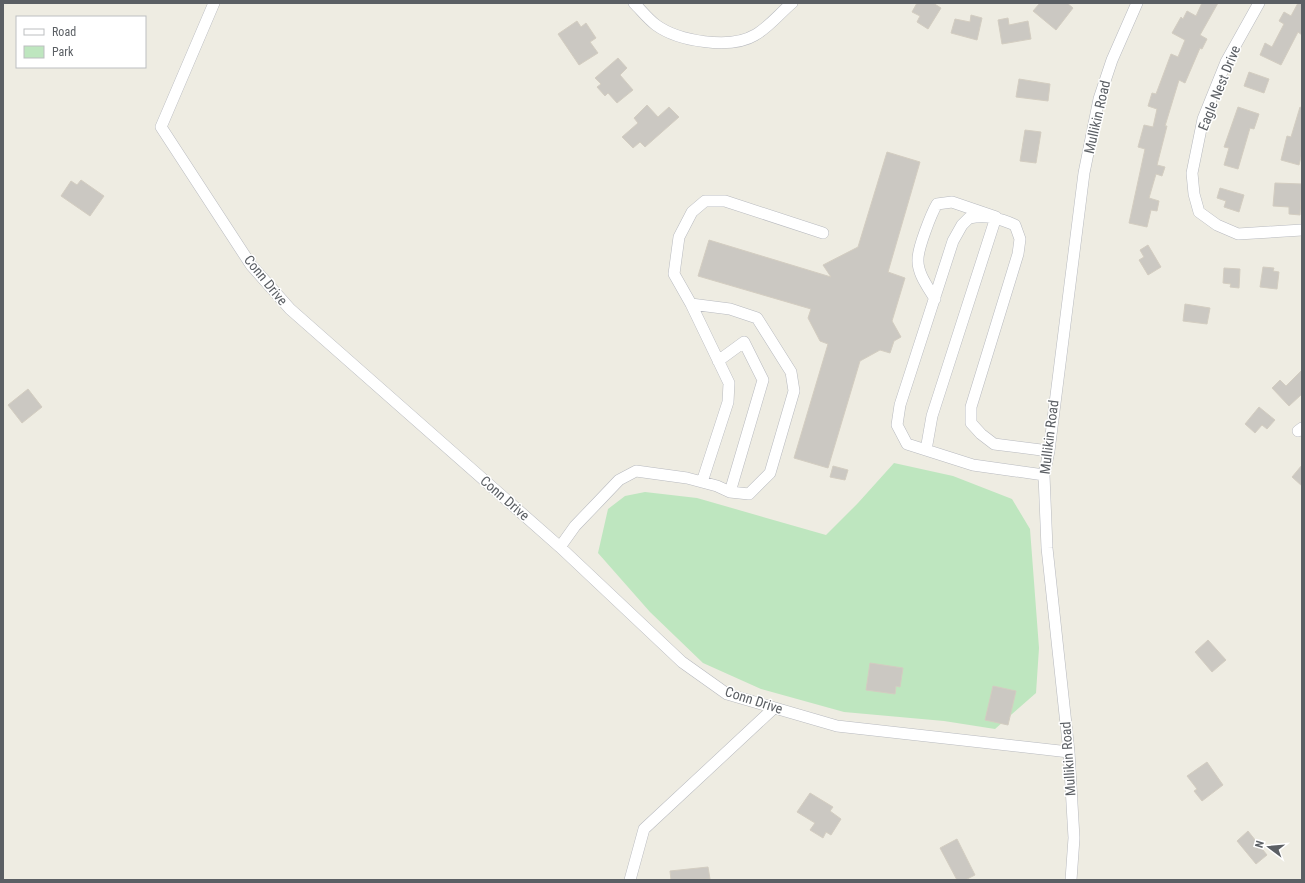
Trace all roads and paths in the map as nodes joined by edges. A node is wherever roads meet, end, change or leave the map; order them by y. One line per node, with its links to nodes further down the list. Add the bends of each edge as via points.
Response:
1 (214, 3): 17 (street, Conn Drive, via 161,127 251,265 290,309)
2 (634, 3): 3 (street, via 656,24 680,38 708,42 730,42 755,36)
3 (792, 3)
4 (1137, 3): 13 (street, Mullikin Road, via 1112,60 1099,100 1084,173)
5 (1259, 3): 7 (street, Eagle Nest Drive, via 1226,62 1203,119 1192,172 1194,194 1199,212 1217,225 1238,234)
6 (996, 217): 9 (street, via 969,218 962,225 953,241); 9 (street, via 952,202 937,204 932,212 918,259 921,273); 12 (street, via 932,416); 13 (street, via 1015,225 1020,239 1018,254 971,407 971,423 994,444)
7 (1302, 230)
8 (823, 233): 10 (street, via 725,201 705,201 692,212 679,237 674,274)
9 (935, 299): 12 (street, via 900,405 897,425 907,444)
10 (691, 304): 11 (street); 16 (street, via 730,309 757,318 791,372 794,391 770,473 749,494)
11 (718, 361): 15 (street, via 729,382 728,402); 16 (street, via 744,342 763,380)
12 (926, 450): 14 (street, via 973,465)
13 (1048, 451): 14 (street, Mullikin Road)
14 (1044, 475): 19 (street, Mullikin Road, via 1047,548)
15 (702, 482): 16 (street); 17 (street, via 636,471 620,480 599,501 575,526)
16 (730, 492)
17 (560, 547): 18 (street, Conn Drive, via 682,662 727,694)
18 (774, 708): 19 (street, Conn Drive, via 837,726); 20 (street, via 644,829)
19 (1069, 752): 21 (street, Mullikin Road, via 1074,838)
20 (630, 880)
21 (1071, 880)

